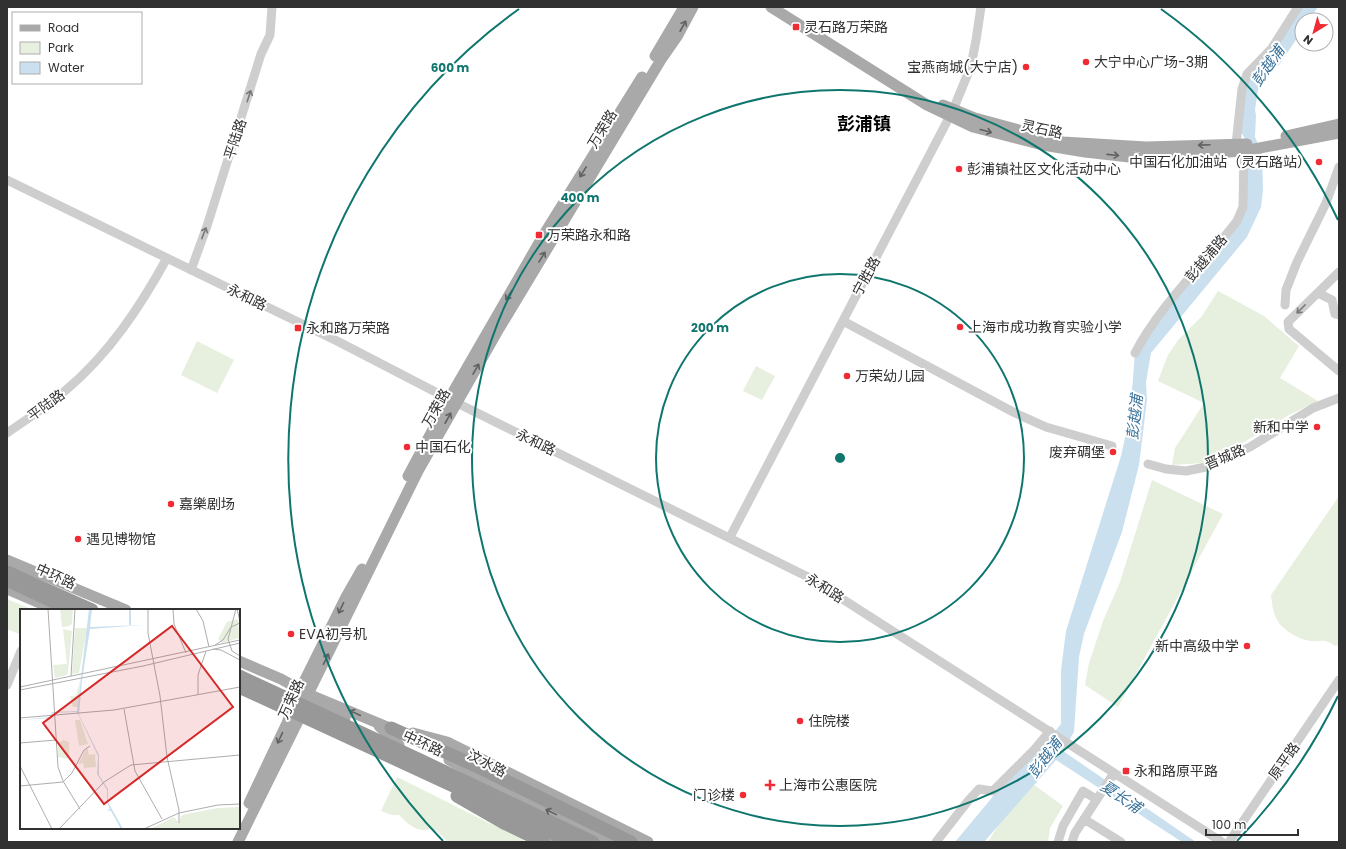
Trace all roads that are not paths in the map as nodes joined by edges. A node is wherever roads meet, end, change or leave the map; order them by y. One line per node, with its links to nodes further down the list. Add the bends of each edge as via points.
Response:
1 (272, 7): 16 (street, 平陆路, one-way to 1, via 261,54 270,35)
2 (684, 7): 25 (main road, 万荣路, one-way to 25, via 543,236)
3 (694, 7): 25 (main road, 万荣路, one-way to 3)
4 (770, 7): 8 (main road, 灵石路, via 927,105)
5 (784, 7): 8 (main road, 灵石路)
6 (981, 7): 8 (street, 宁胜路, via 970,66)
7 (1298, 7): 12 (street, 彭越浦路, via 1272,48 1247,74 1242,90)
8 (951, 113): 12 (main road, 灵石路, via 1063,142 1146,147); 21 (street, 宁胜路)
9 (1339, 124): 11 (main road, 灵石路)
10 (1339, 133): 11 (main road, 灵石路)
11 (1266, 144): 12 (main road, 灵石路)
12 (1241, 148): 22 (street, 彭越浦路, via 1242,207 1237,221 1159,316)
13 (1339, 167): 19 (street, via 1326,203 1286,290)
14 (7, 180): 15 (street, 永和路)
15 (167, 258): 16 (street, 永和路); 26 (street, 平陆路, via 147,294 97,361 66,390)
16 (191, 270): 25 (street, 永和路)
17 (1339, 272): 18 (street)
18 (1318, 292): 20 (street, via 1332,300 1335,314); 23 (street, one-way to 23, via 1288,322 1289,329)
19 (1285, 306)
20 (1339, 315)
21 (843, 320): 27 (street, via 1015,413 1046,427); 29 (street, 宁胜路)
22 (1135, 353)
23 (1339, 371)
24 (1339, 398): 28 (street, 晋城路, via 1313,408 1250,446 1206,467 1186,471)
25 (453, 401): 29 (street, 永和路); 50 (main road, 万荣路)
26 (7, 433)
27 (1112, 446)
28 (1148, 464)
29 (730, 537): 56 (street, 永和路, via 808,576)
30 (7, 560): 31 (main road)
31 (13, 568): 38 (highway, 中环路); 39 (main road); 40 (main road)
32 (7, 580): 37 (highway, 中环路, bridge)
33 (12, 591): 34 (main road); 36 (main road)
34 (39, 607): 35 (main road)
35 (50, 609)
36 (69, 609)
37 (70, 609)
38 (90, 609)
39 (106, 609)
40 (123, 609)
41 (20, 653): 47 (street)
42 (240, 661): 50 (main road, 汶水路, via 281,679)
43 (240, 668): 50 (main road)
44 (240, 676): 74 (highway, 中环路, bridge)
45 (1339, 680): 83 (street, 原平路)
46 (240, 684): 53 (main road)
47 (7, 685)
48 (240, 687): 60 (highway, 中环路, bridge)
49 (240, 692): 53 (main road)
50 (303, 694): 51 (main road); 52 (main road, 汶水路); 53 (main road, 万荣路)
51 (319, 706): 52 (main road); 58 (main road)
52 (340, 706): 54 (main road, 汶水路, one-way to 52)
53 (296, 713): 57 (main road); 59 (main road); 66 (main road, 万荣路, one-way to 66); 69 (main road, 万荣路)
54 (375, 723): 55 (main road, 汶水路); 58 (main road)
55 (391, 728): 61 (main road, via 447,742); 63 (main road, 汶水路); 76 (highway, bridge, via 474,765)
56 (1050, 731): 62 (street, 永和路); 78 (street, via 993,791 979,789)
57 (368, 742): 59 (main road); 73 (main road)
58 (399, 745): 74 (main road)
59 (379, 755): 71 (main road, via 409,767)
60 (399, 761): 70 (highway, bridge, via 497,819); 72 (highway, 中环路, bridge)
61 (502, 769): 63 (main road); 77 (main road)
62 (1112, 776): 64 (street); 82 (street)
63 (514, 794): 75 (main road, 汶水路, one-way to 63)
64 (1096, 799): 65 (street); 79 (street, via 1083,791 1062,826)
65 (1084, 819): 80 (street); 81 (street)
66 (240, 822)
67 (236, 829): 68 (main road)
68 (230, 842)
69 (238, 842)
70 (543, 842)
71 (554, 842)
72 (570, 842)
73 (577, 842)
74 (591, 842)
75 (611, 842)
76 (631, 842)
77 (648, 842)
78 (936, 842)
79 (1058, 842)
80 (1072, 842)
81 (1121, 842)
82 (1222, 842)
83 (1229, 842)

